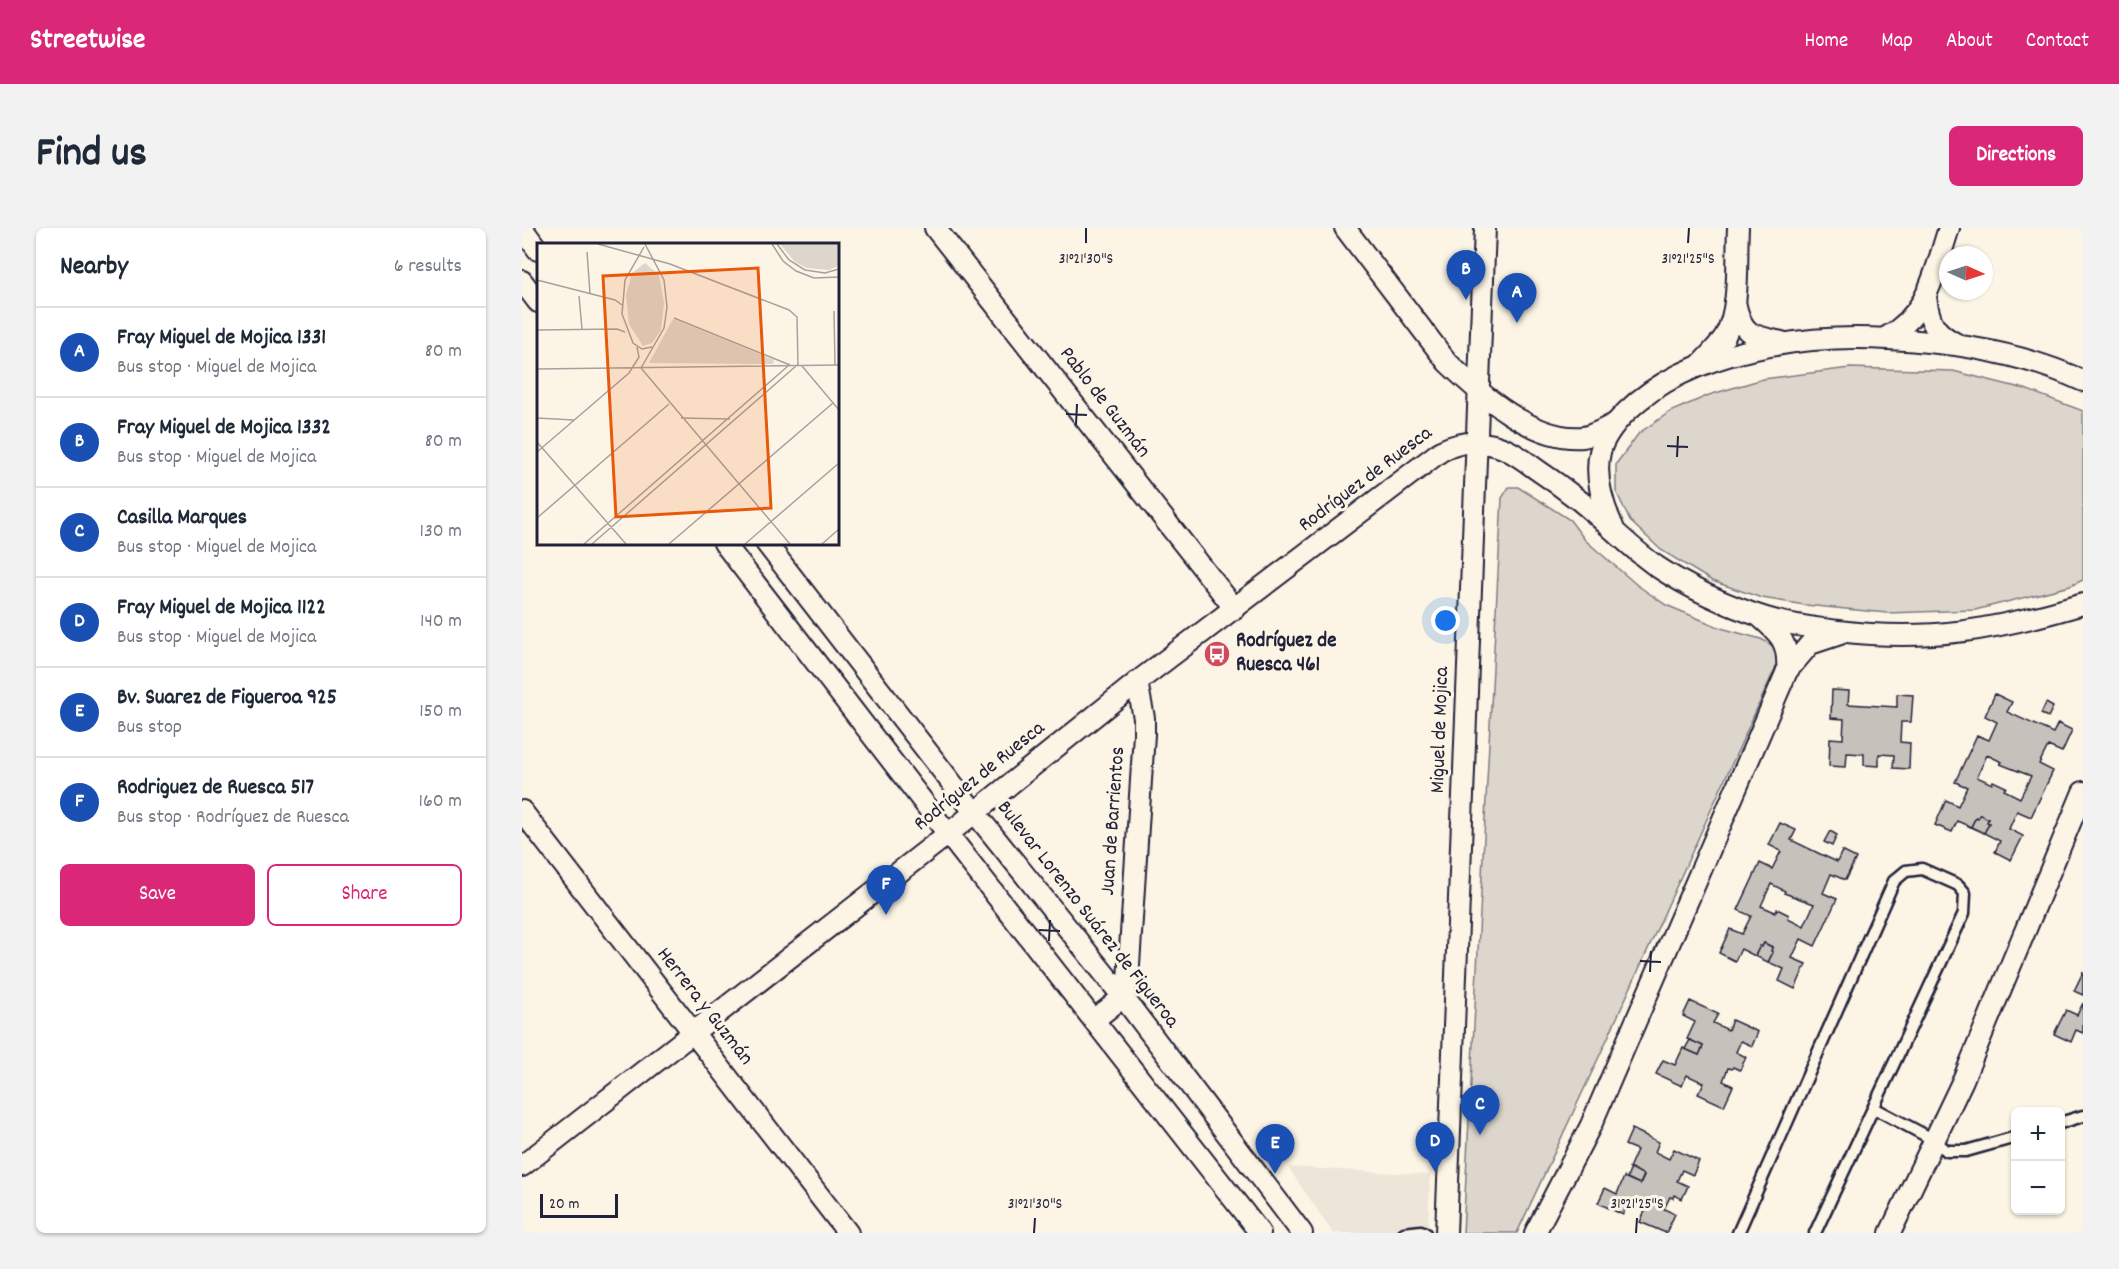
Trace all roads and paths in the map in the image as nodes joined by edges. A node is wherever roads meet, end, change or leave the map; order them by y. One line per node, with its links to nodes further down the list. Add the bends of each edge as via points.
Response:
1 (522, 228): 7 (street)
2 (935, 228): 24 (street, Pablo de Guzmán)
3 (1345, 228): 17 (street, via 1447,362)
4 (1485, 228): 17 (street, Miguel de Mojica)
5 (1738, 228): 11 (street)
6 (1949, 228): 9 (street)
7 (537, 249)
8 (522, 281): 10 (street)
9 (1926, 297): 12 (street, via 1905,326); 14 (street, via 1928,312 1940,334)
10 (537, 301)
11 (1735, 302): 13 (street, via 1739,321 1749,332); 15 (street, via 1724,336)
12 (1885, 338): 13 (street); 14 (street)
13 (1792, 344): 15 (street, via 1747,351)
14 (1962, 346): 16 (street, via 2047,367)
15 (1697, 368): 18 (street, via 1639,400)
16 (2083, 381)
17 (1479, 389): 18 (street, via 1522,422 1545,432 1584,437); 19 (street, Miguel de Mojica)
18 (1614, 424): 20 (street, via 1599,453 1598,475 1605,510)
19 (1477, 442): 20 (street, via 1498,446 1527,462); 24 (street, Rodríguez de Ruesca, via 1456,443 1441,451); 47 (street, Miguel de Mojica)
20 (1616, 532): 25 (street, via 1656,566 1725,604)
21 (725, 544): 32 (street)
22 (767, 544): 31 (street, Bulevar Lorenzo Suárez de Figueroa)
23 (2083, 604): 26 (street, via 2039,617 1931,636)
24 (1234, 609): 28 (street, Rodríguez de Ruesca)
25 (1758, 615): 26 (street); 27 (street, via 1786,646)
26 (1848, 632): 27 (street, via 1810,644)
27 (1786, 671): 48 (street, via 1591,1125)
28 (1137, 682): 31 (street, Rodríguez de Ruesca); 33 (street, Juan de Barrientos, via 1144,734 1128,981)
29 (2083, 792): 40 (street, via 1964,1080)
30 (522, 811): 35 (street, Herrera y Guzmán)
31 (975, 813): 32 (street, Rodríguez de Ruesca); 33 (street, Bulevar Lorenzo Suárez de Figueroa)
32 (948, 834): 34 (street); 35 (street, Rodríguez de Ruesca)
33 (1123, 997): 34 (street); 44 (street, Bulevar Lorenzo Suárez de Figueroa)
34 (1094, 1020): 43 (street)
35 (694, 1033): 41 (street, Rodríguez de Ruesca); 42 (street, Herrera y Guzmán)
36 (1874, 1108): 40 (lane); 49 (lane, via 1964,913 1965,893 1958,885 1922,869 1906,871 1894,881); 50 (lane)
37 (2083, 1116): 38 (lane)
38 (2065, 1122)
39 (2011, 1138): 40 (lane, via 1956,1152 1947,1151)
40 (1934, 1140): 51 (street)
41 (522, 1166)
42 (848, 1233)
43 (1260, 1233)
44 (1302, 1233)
45 (1404, 1233): 46 (lane)
46 (1425, 1233)
47 (1446, 1233)
48 (1535, 1233)
49 (1738, 1233)
50 (1815, 1233)
51 (1890, 1233)

